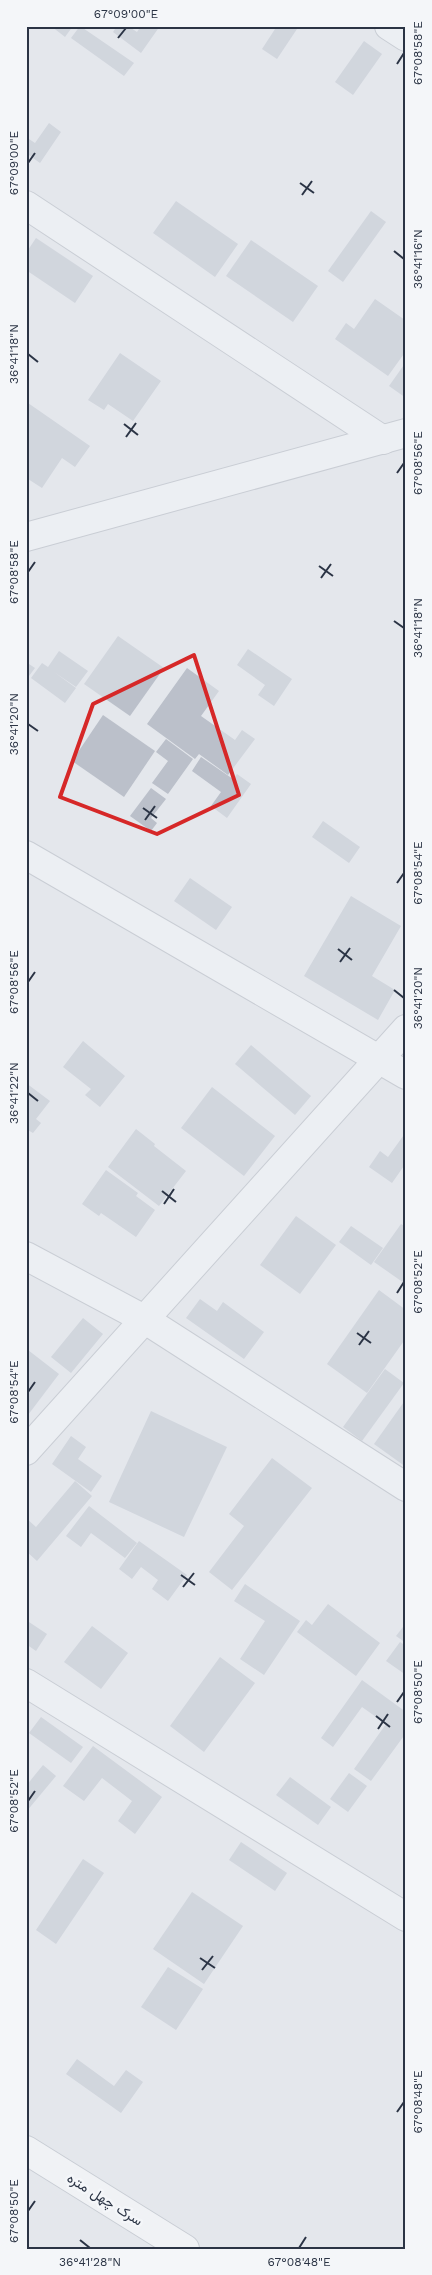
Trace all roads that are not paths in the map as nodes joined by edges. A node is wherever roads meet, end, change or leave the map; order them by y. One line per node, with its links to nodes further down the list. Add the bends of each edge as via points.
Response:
1 (389, 26): 2 (street)
2 (406, 37)
3 (26, 205): 4 (street)
4 (394, 436): 5 (street)
5 (26, 537)
6 (26, 855): 8 (street)
7 (406, 1028): 8 (street)
8 (379, 1059): 9 (street); 11 (street)
9 (406, 1075)
10 (26, 1256): 11 (street)
11 (144, 1319): 12 (street); 13 (street)
12 (26, 1451)
13 (406, 1486)
14 (26, 1683): 15 (street)
15 (406, 1916)
16 (26, 2150): 17 (street, سرک چهل متره)
17 (185, 2249)

